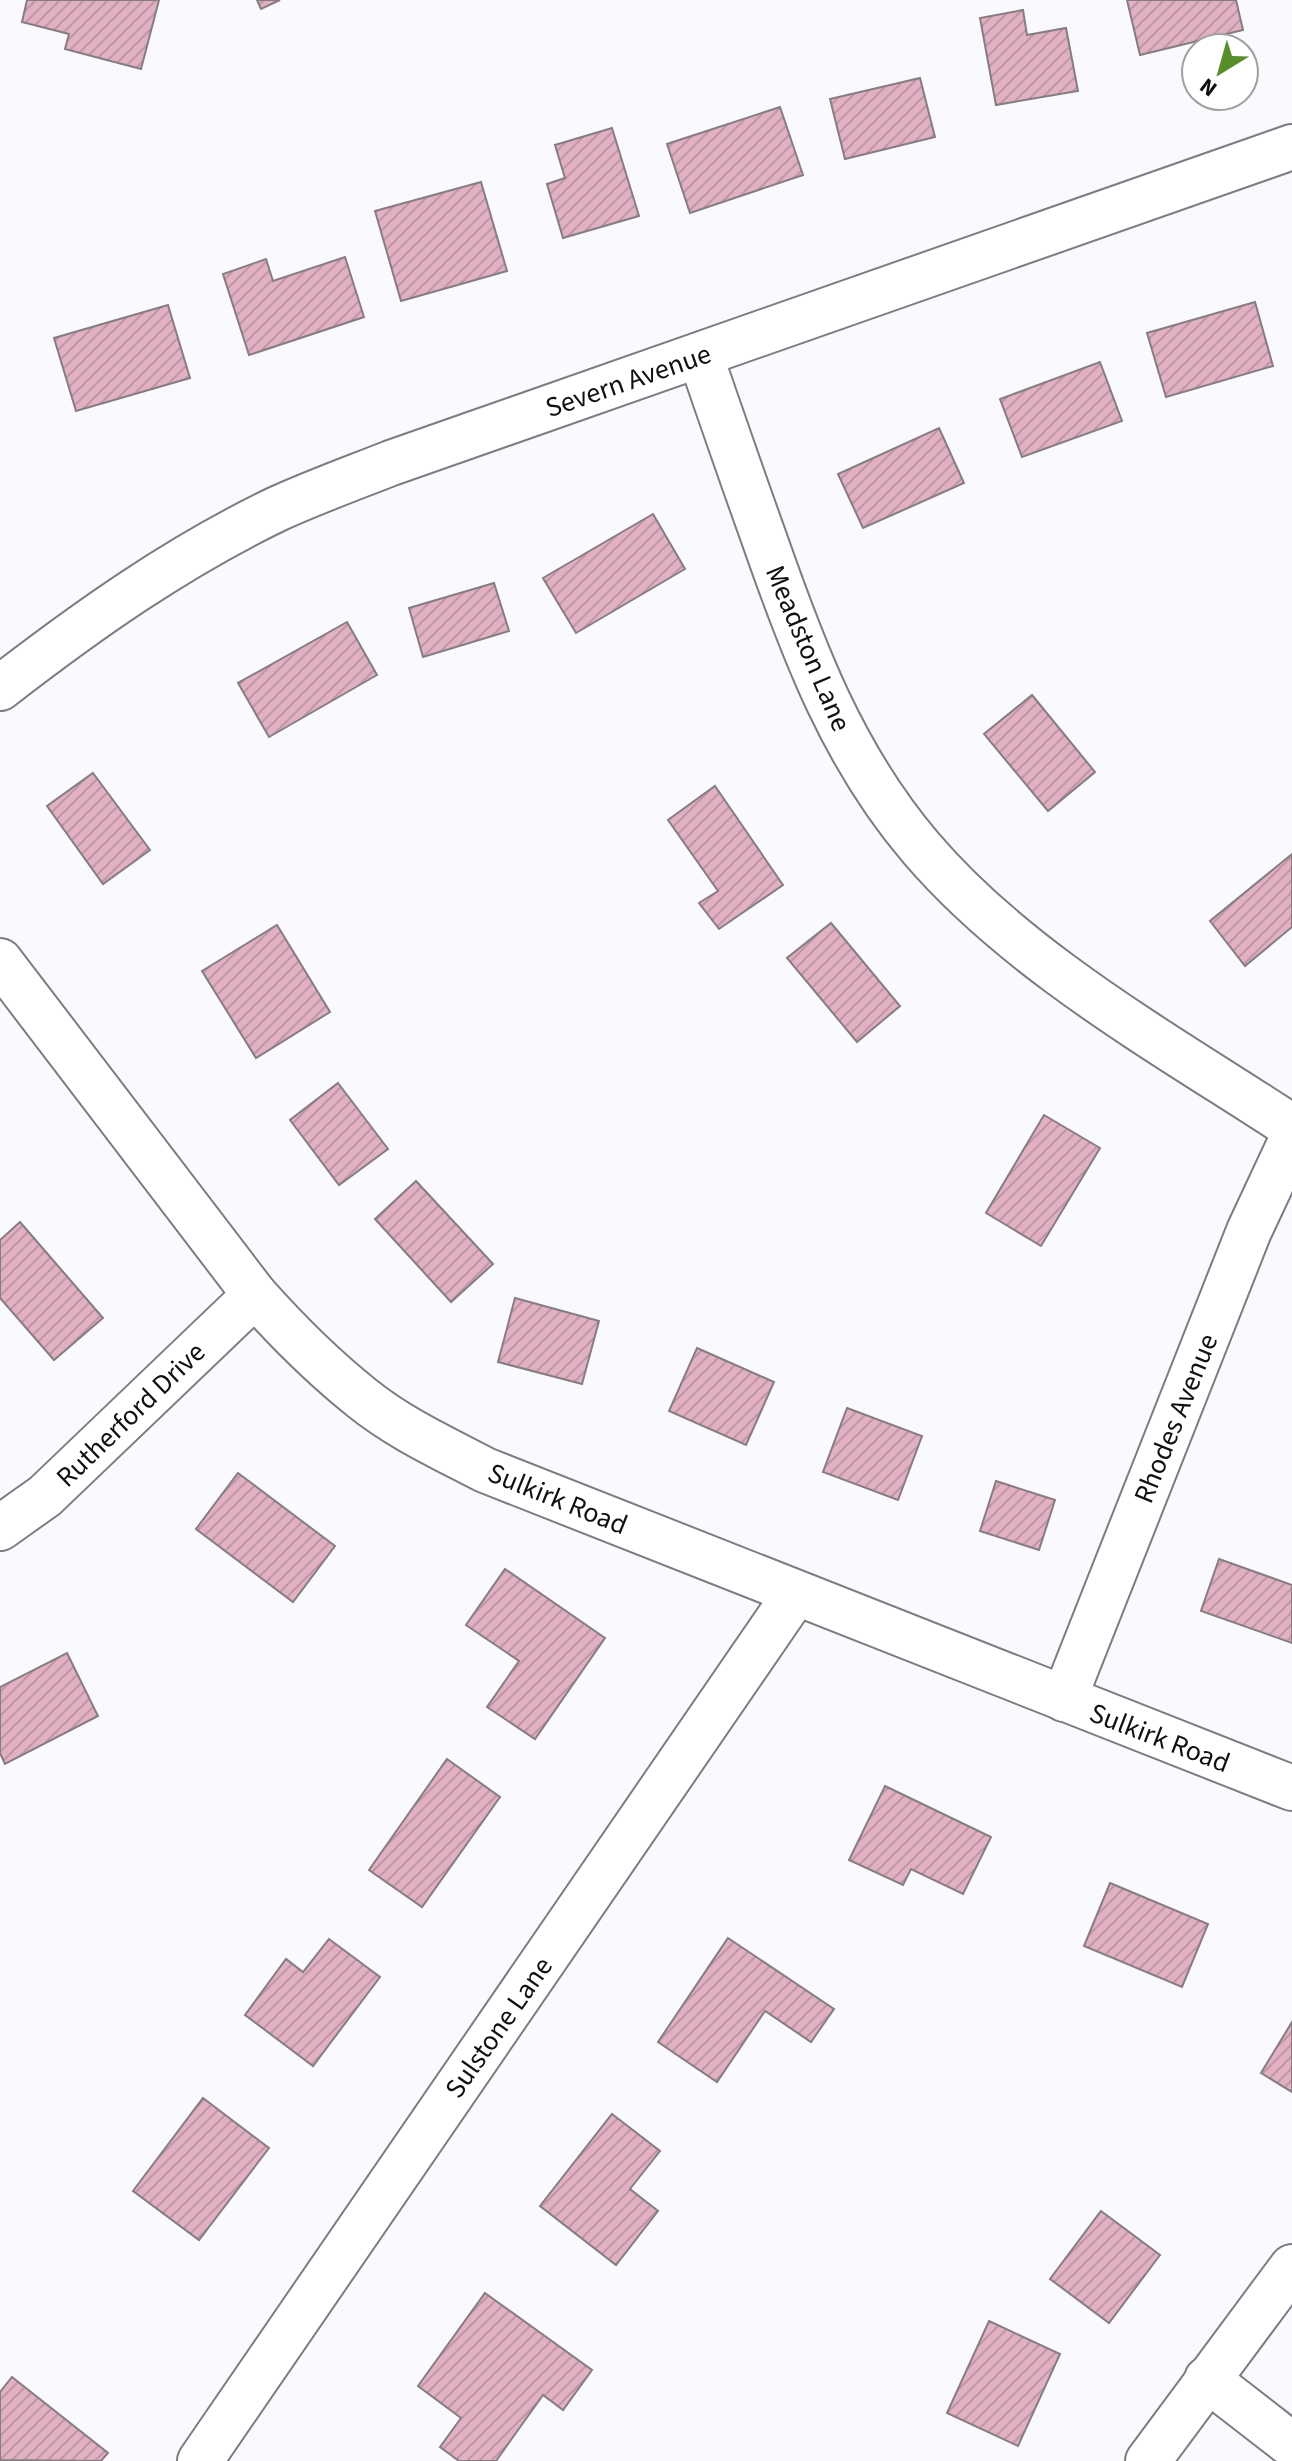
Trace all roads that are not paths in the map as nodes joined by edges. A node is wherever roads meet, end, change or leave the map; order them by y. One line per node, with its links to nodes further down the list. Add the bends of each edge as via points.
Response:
1 (1292, 147): 2 (street, Severn Avenue)
2 (700, 355): 3 (street, Severn Avenue, via 391,463 278,509 118,599); 5 (street, Meadston Lane, via 800,643 831,712 921,848 987,916 1061,975)
3 (0, 688)
4 (0, 961): 7 (street, Sulkirk Road)
5 (1292, 1127)
6 (1292, 1139): 10 (street, Rhodes Avenue, via 1249,1231)
7 (255, 1295): 8 (street, Rutherford Drive, via 45,1496); 9 (street, Sulkirk Road, via 363,1400 406,1428 485,1470)
8 (0, 1528)
9 (796, 1593): 10 (street, Sulkirk Road); 15 (street, Sulstone Lane)
10 (1064, 1699): 11 (street, Sulkirk Road)
11 (1292, 1788)
12 (1292, 2267): 13 (street)
13 (1207, 2379): 14 (street); 16 (street)
14 (1292, 2445)
15 (200, 2461)
16 (1148, 2461)

